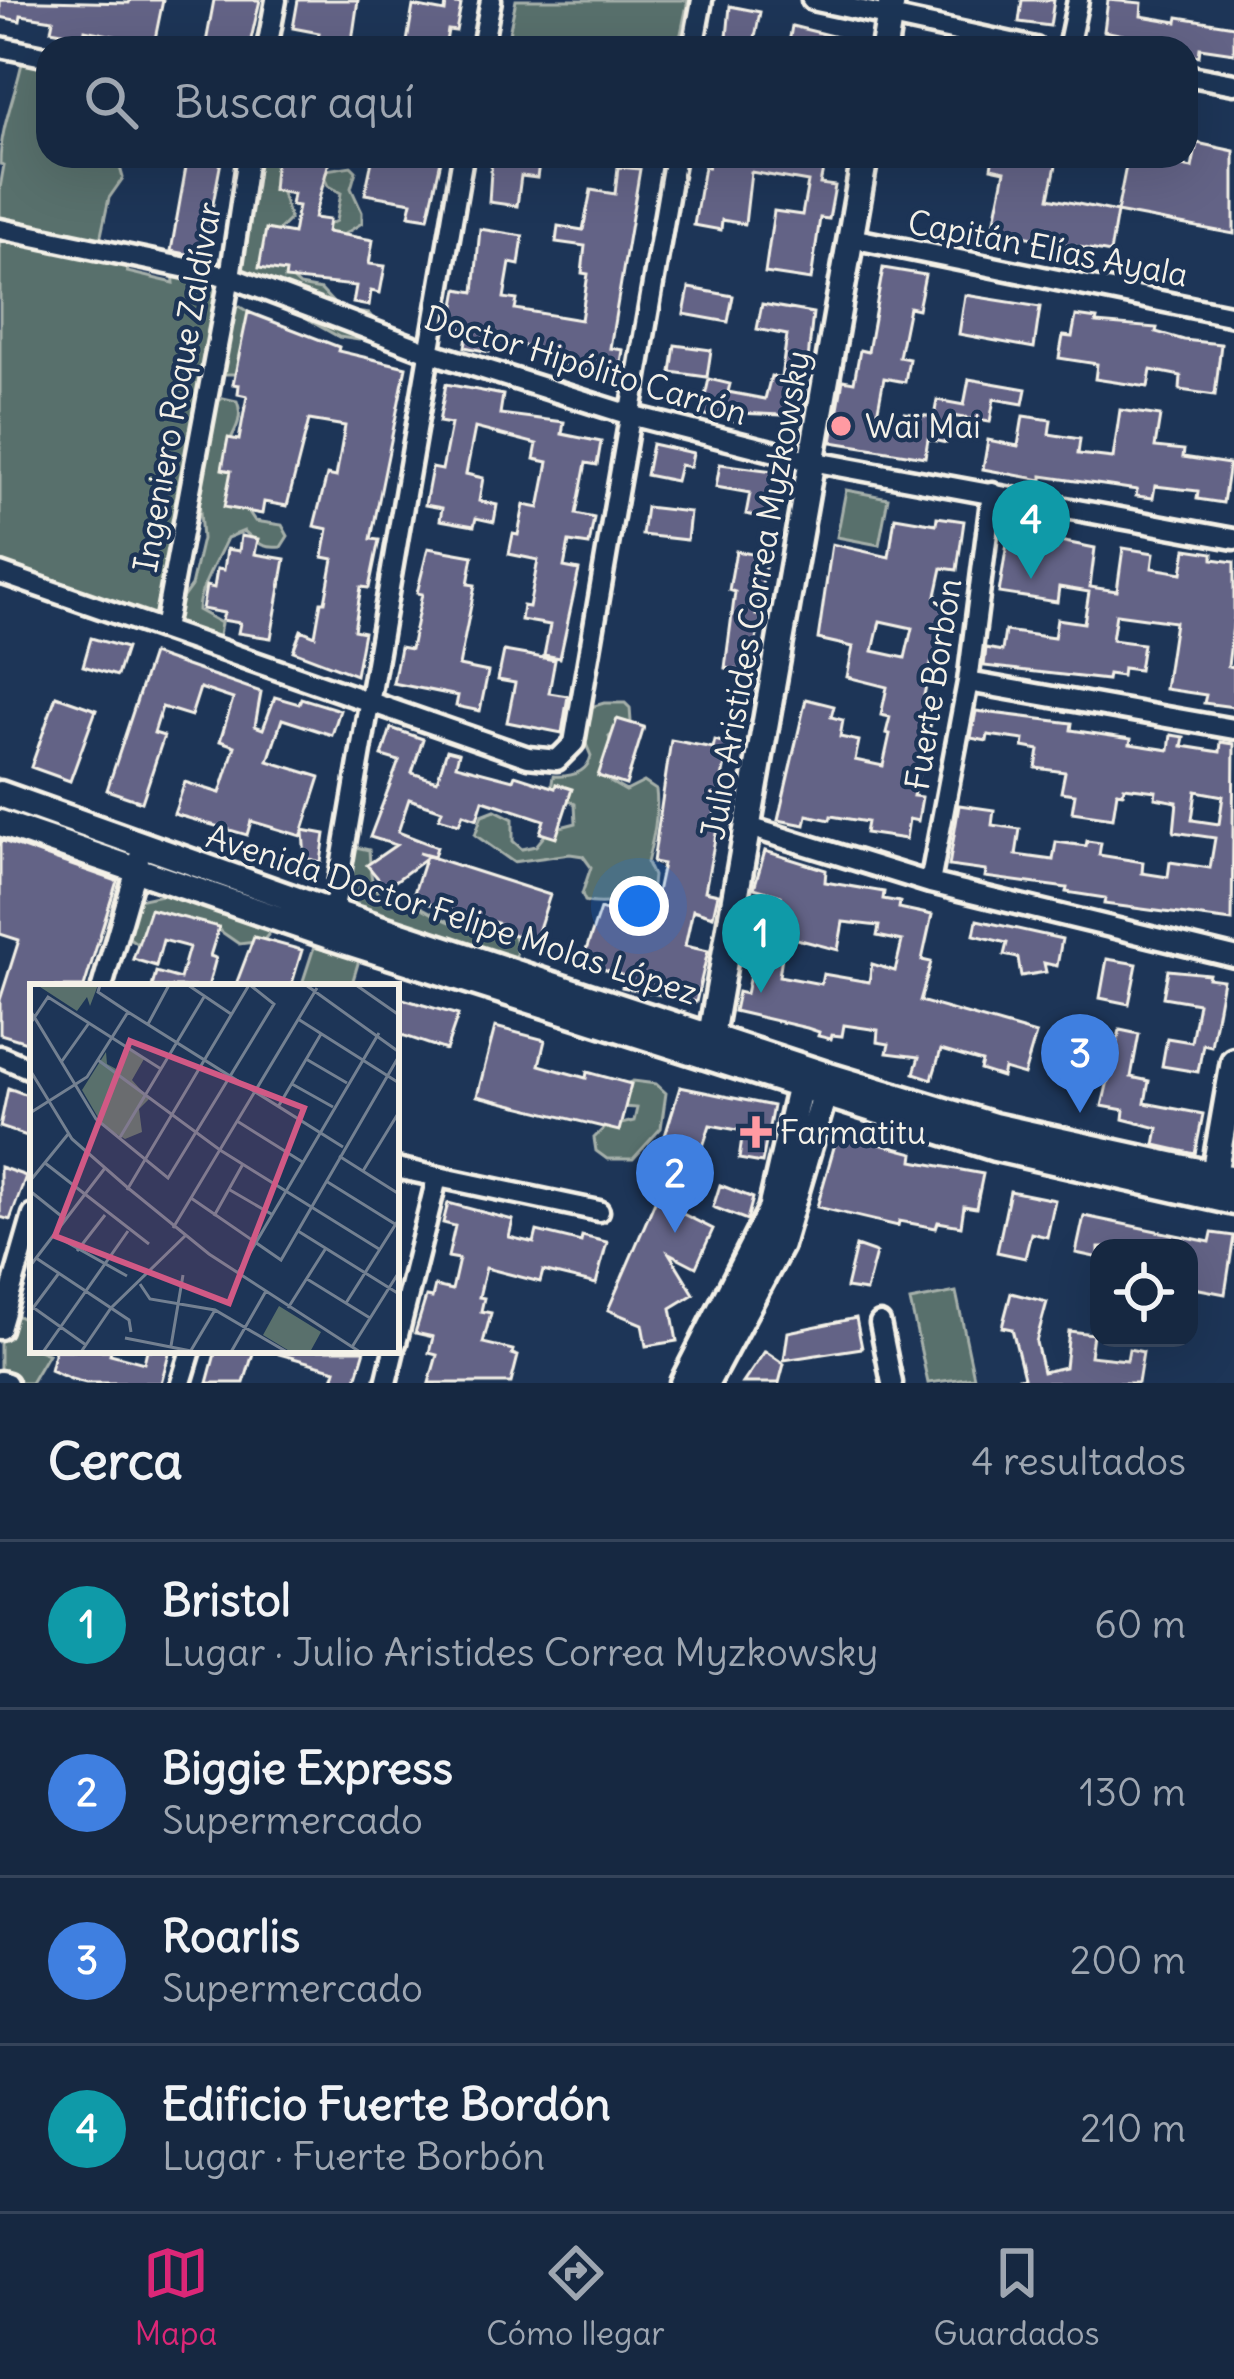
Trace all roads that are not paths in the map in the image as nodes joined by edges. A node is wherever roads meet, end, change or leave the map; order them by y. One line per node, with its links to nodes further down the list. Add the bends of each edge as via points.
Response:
1 (276, 0): 7 (street)
2 (491, 0): 8 (street)
3 (701, 0): 9 (street)
4 (812, 0): 6 (street)
5 (1078, 0): 11 (street)
6 (891, 9): 10 (street)
7 (268, 36)
8 (484, 36)
9 (695, 36)
10 (991, 36)
11 (1070, 36)
12 (0, 47): 13 (street)
13 (36, 54)
14 (1198, 78): 15 (street)
15 (1234, 84)
16 (246, 168): 22 (street, Ingeniero Roque Zaldívar)
17 (461, 168): 24 (street)
18 (673, 168): 25 (street)
19 (863, 168): 21 (main road, Julio Aristides Correa Myzkowsky)
20 (0, 229): 22 (street, Doctor Hipólito Carrón)
21 (851, 238): 23 (street, Capitán Elías Ayala); 26 (main road, Julio Aristides Correa Myzkowsky)
22 (230, 277): 24 (street, Doctor Hipólito Carrón); 30 (street, Ingeniero Roque Zaldívar)
23 (1234, 316)
24 (429, 352): 25 (street, Doctor Hipólito Carrón); 32 (street)
25 (630, 416): 26 (street, Doctor Hipólito Carrón); 32 (street, via 574,743 557,760 529,757)
26 (811, 460): 27 (street, Doctor Hipólito Carrón); 36 (main road, Julio Aristides Correa Myzkowsky)
27 (992, 493): 28 (street, Doctor Hipólito Carrón); 31 (street, Fuerte Borbón)
28 (1234, 539)
29 (0, 573): 30 (street)
30 (164, 629): 32 (street)
31 (968, 682): 33 (street); 38 (street, Fuerte Borbón)
32 (372, 700): 39 (street)
33 (1234, 729)
34 (0, 794): 37 (main road, Avenida Doctor Felipe Molas López)
35 (0, 823): 37 (main road, Avenida Doctor Felipe Molas López)
36 (749, 826): 38 (street); 42 (main road, Julio Aristides Correa Myzkowsky)
37 (140, 858): 39 (main road, Avenida Doctor Felipe Molas López); 41 (street)
38 (930, 883): 40 (street)
39 (331, 925): 42 (main road, Avenida Doctor Felipe Molas López)
40 (1234, 957)
41 (103, 984)
42 (710, 1045): 46 (main road, Avenida Doctor Felipe Molas López)
43 (0, 1056): 45 (street)
44 (1234, 1061): 49 (main road)
45 (30, 1069)
46 (814, 1081): 48 (main road, Avenida Doctor Felipe Molas López, via 995,1148); 49 (main road, Avenida Doctor Felipe Molas López); 63 (main road, via 772,1210); 64 (main road, via 786,1232)
47 (399, 1169): 50 (street)
48 (1111, 1174): 49 (main road, via 1193,1184); 51 (main road, Avenida Doctor Felipe Molas López)
49 (1224, 1177)
50 (437, 1178): 52 (street); 58 (street)
51 (1234, 1202)
52 (599, 1211)
53 (30, 1224): 55 (street)
54 (0, 1246): 55 (street)
55 (21, 1253): 57 (street)
56 (880, 1323): 65 (street)
57 (0, 1329)
58 (399, 1331)
59 (190, 1353): 61 (street)
60 (394, 1353): 62 (street)
61 (181, 1383)
62 (386, 1383)
63 (683, 1383)
64 (706, 1383)
65 (892, 1383)

